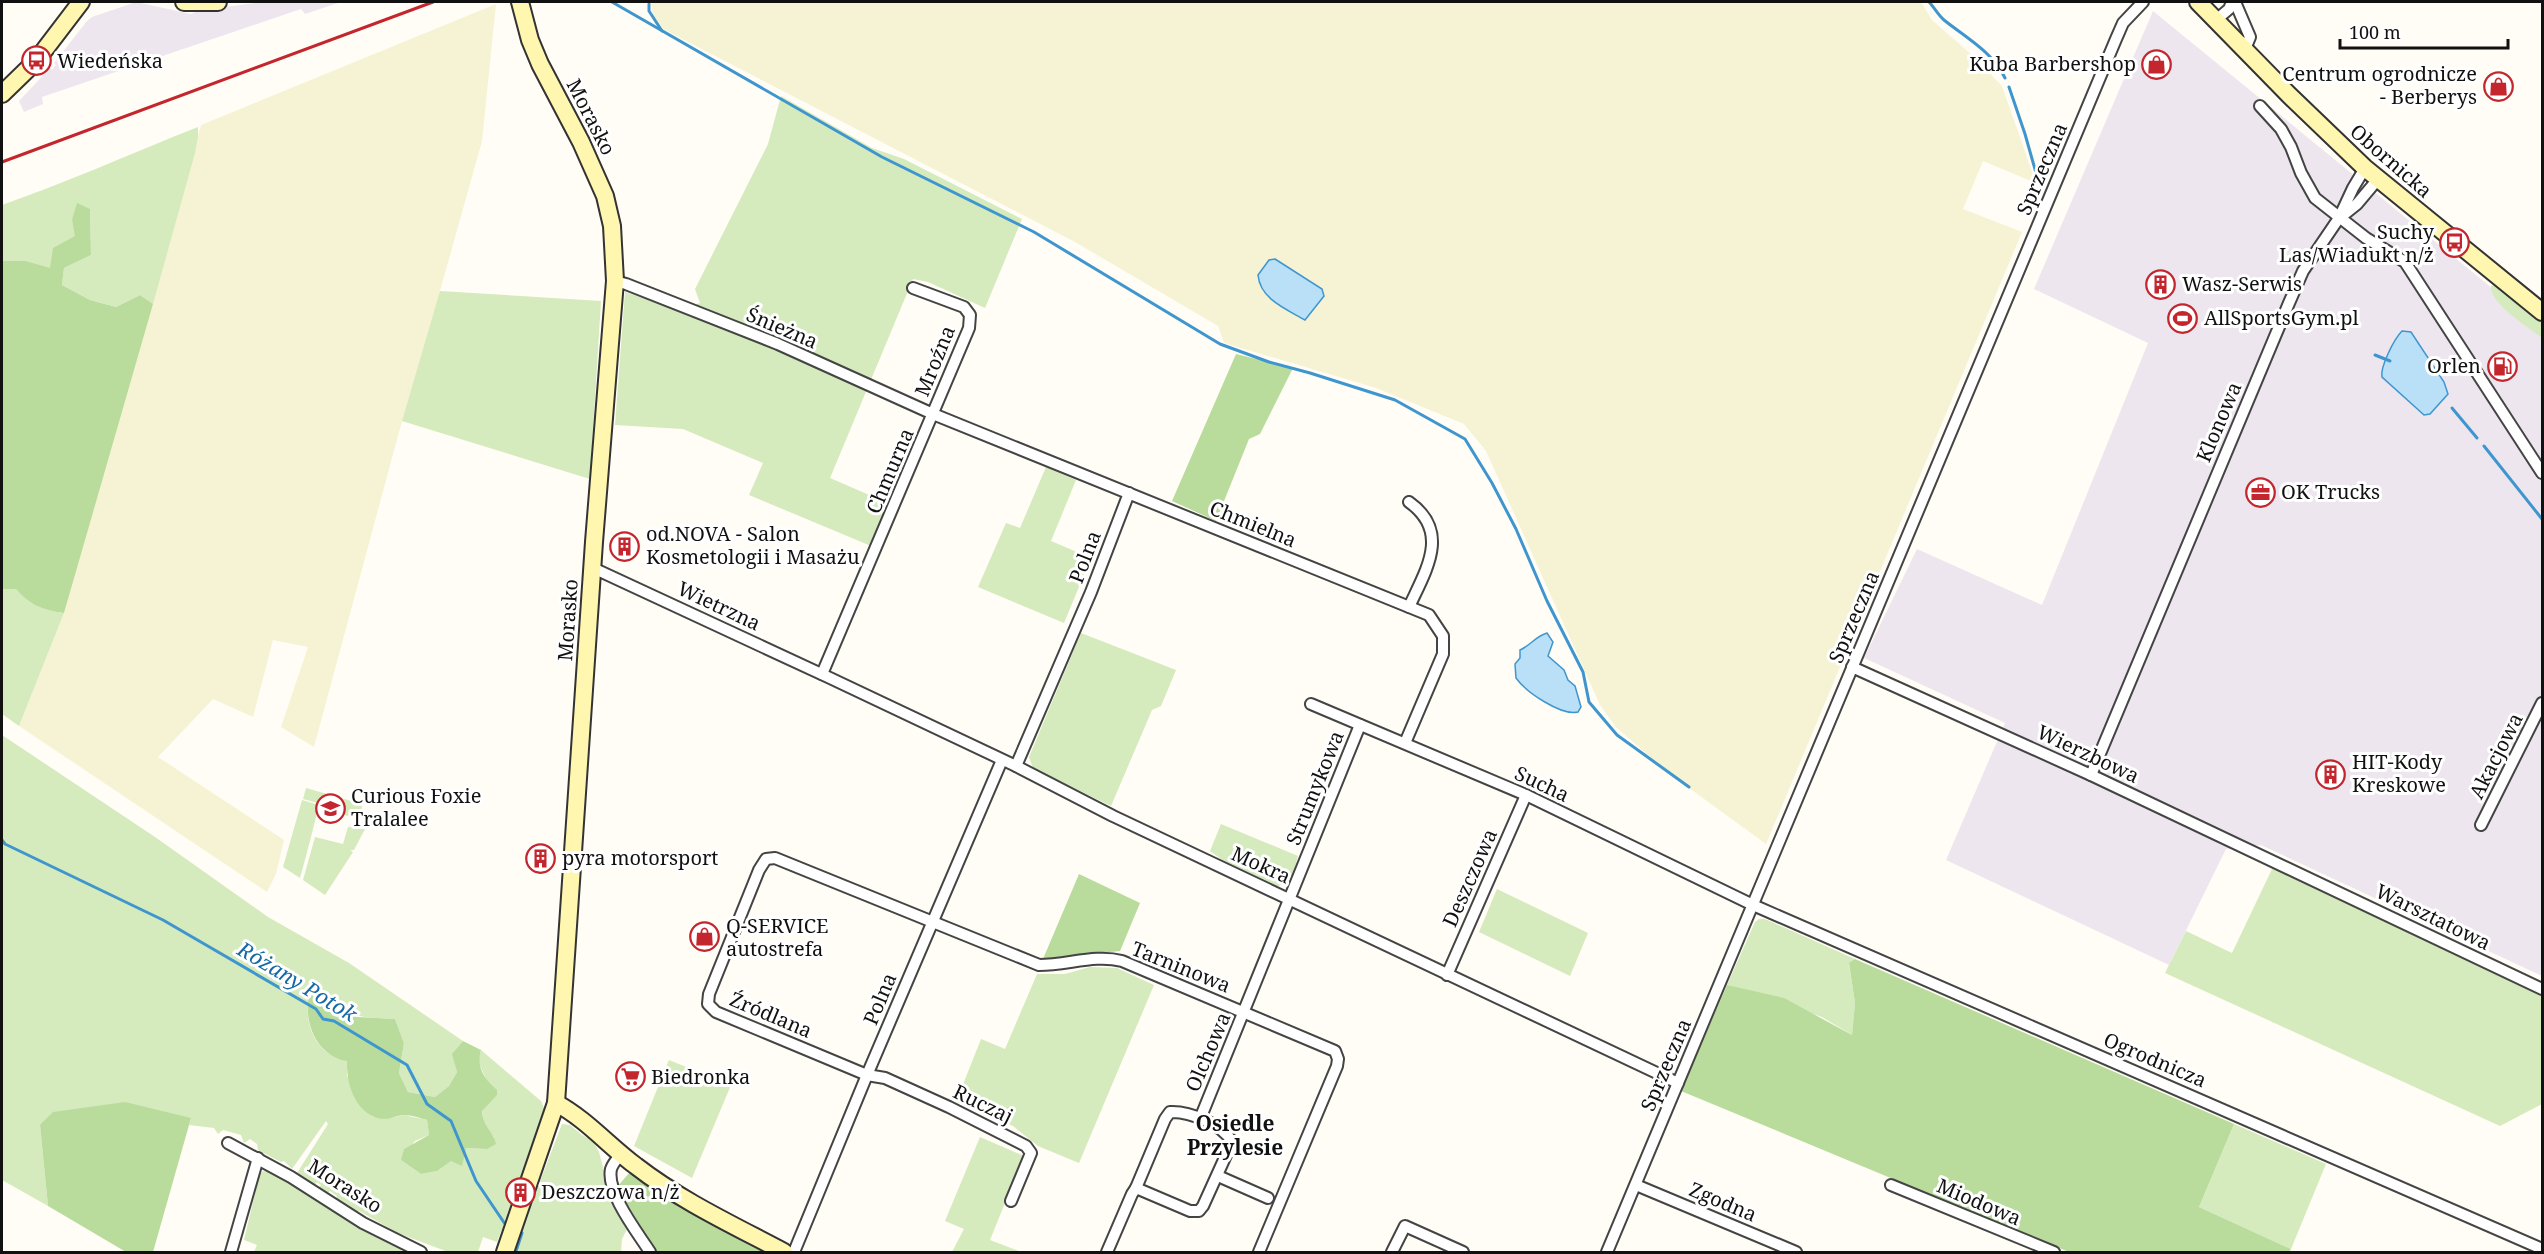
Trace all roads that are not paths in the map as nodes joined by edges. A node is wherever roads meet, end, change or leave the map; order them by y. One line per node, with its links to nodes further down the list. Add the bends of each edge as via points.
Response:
1 (81, 2): 11 (street, via 36,61)
2 (184, 2): 3 (street)
3 (218, 2)
4 (520, 2): 15 (street, Morasko, via 540,64 605,196 612,226)
5 (2143, 2): 8 (street, Sprzeczna)
6 (2198, 2): 9 (street, Obornicka)
7 (2234, 2): 9 (street); 10 (street, via 2250,37)
8 (2131, 6): 24 (street, Sprzeczna)
9 (2216, 20): 10 (street, Obornicka)
10 (2245, 49): 13 (street, Obornicka)
11 (2, 94)
12 (2260, 106): 14 (street, via 2292,147 2315,198)
13 (2372, 174): 14 (street, via 2357,204); 14 (street, via 2353,188); 17 (street, Obornicka)
14 (2339, 218): 19 (street, via 2405,262); 32 (street, Klonowa, via 2303,271)
15 (615, 281): 18 (street, Śnieżna, via 778,344); 22 (street, Morasko)
16 (913, 288): 18 (street, Mroźna, via 964,307 970,315 969,328)
17 (2542, 312)
18 (933, 414): 20 (street, Chmielna); 25 (street, Chmurna)
19 (2542, 473)
20 (1129, 493): 23 (street, Chmielna); 31 (street, Polna)
21 (1410, 502): 23 (street, via 1421,511 1432,531 1431,558)
22 (592, 568): 25 (street, Wietrzna); 44 (street, Morasko)
23 (1409, 607): 29 (street, Chmielna, via 1429,615 1443,636 1443,654)
24 (1852, 667): 32 (street, Wierzbowa); 37 (street, Sprzeczna)
25 (826, 676): 30 (street, Mokra)
26 (2542, 703): 34 (street, Akacjowa)
27 (1311, 704): 28 (street, Sucha)
28 (1360, 725): 29 (street, Sucha); 36 (street, Strumykowa)
29 (1405, 743): 33 (street, Sucha)
30 (1002, 760): 31 (street, Mokra); 38 (street, Polna)
31 (1016, 766): 36 (street, Mokra, via 1113,816)
32 (2091, 775): 35 (street, Wierzbowa)
33 (1526, 795): 37 (street, Sucha); 39 (street, Deszczowa)
34 (2481, 825)
35 (2308, 877): 40 (street, Warsztatowa)
36 (1291, 898): 39 (street, Mokra); 41 (street, Olchowa)
37 (1752, 906): 43 (street, Sprzeczna); 55 (street, Ogrodnicza)
38 (932, 922): 41 (street, Tarninowa, via 1040,965 1106,957 1122,961); 42 (street, Polna); 42 (street, Źródlana, via 775,858 766,859 759,870 708,1004 716,1012)
39 (1447, 975): 43 (street, Mokra)
40 (2542, 989)
41 (1244, 1012): 45 (street, Olchowa); 63 (street, Tarninowa, via 1335,1051 1338,1059)
42 (867, 1075): 54 (street, Ruczaj, via 917,1092 1026,1146 1031,1154); 61 (street, Polna)
43 (1678, 1083): 50 (street, Sprzeczna)
44 (556, 1103): 47 (street); 58 (street, Morasko)
45 (1200, 1119): 49 (street, via 1220,1129 1232,1142); 52 (street, via 1170,1112)
46 (228, 1143): 48 (street, Morasko)
47 (621, 1153): 59 (street, via 612,1168 611,1180 618,1200); 60 (street, via 676,1192)
48 (258, 1158): 56 (street, Morasko); 57 (street)
49 (1218, 1176): 52 (street, via 1199,1211 1190,1211); 53 (street)
50 (1635, 1185): 66 (street, Sprzeczna); 67 (street, Zgodna)
51 (1891, 1185): 68 (street, Miodowa)
52 (1136, 1188): 62 (street)
53 (1268, 1198)
54 (1011, 1201)
55 (2542, 1249)
56 (414, 1251)
57 (231, 1252)
58 (505, 1252)
59 (650, 1252)
60 (784, 1252)
61 (794, 1252)
62 (1107, 1252)
63 (1259, 1252)
64 (1392, 1252): 65 (street, via 1405,1226)
65 (1463, 1252)
66 (1607, 1252)
67 (1796, 1252)
68 (2054, 1252)

